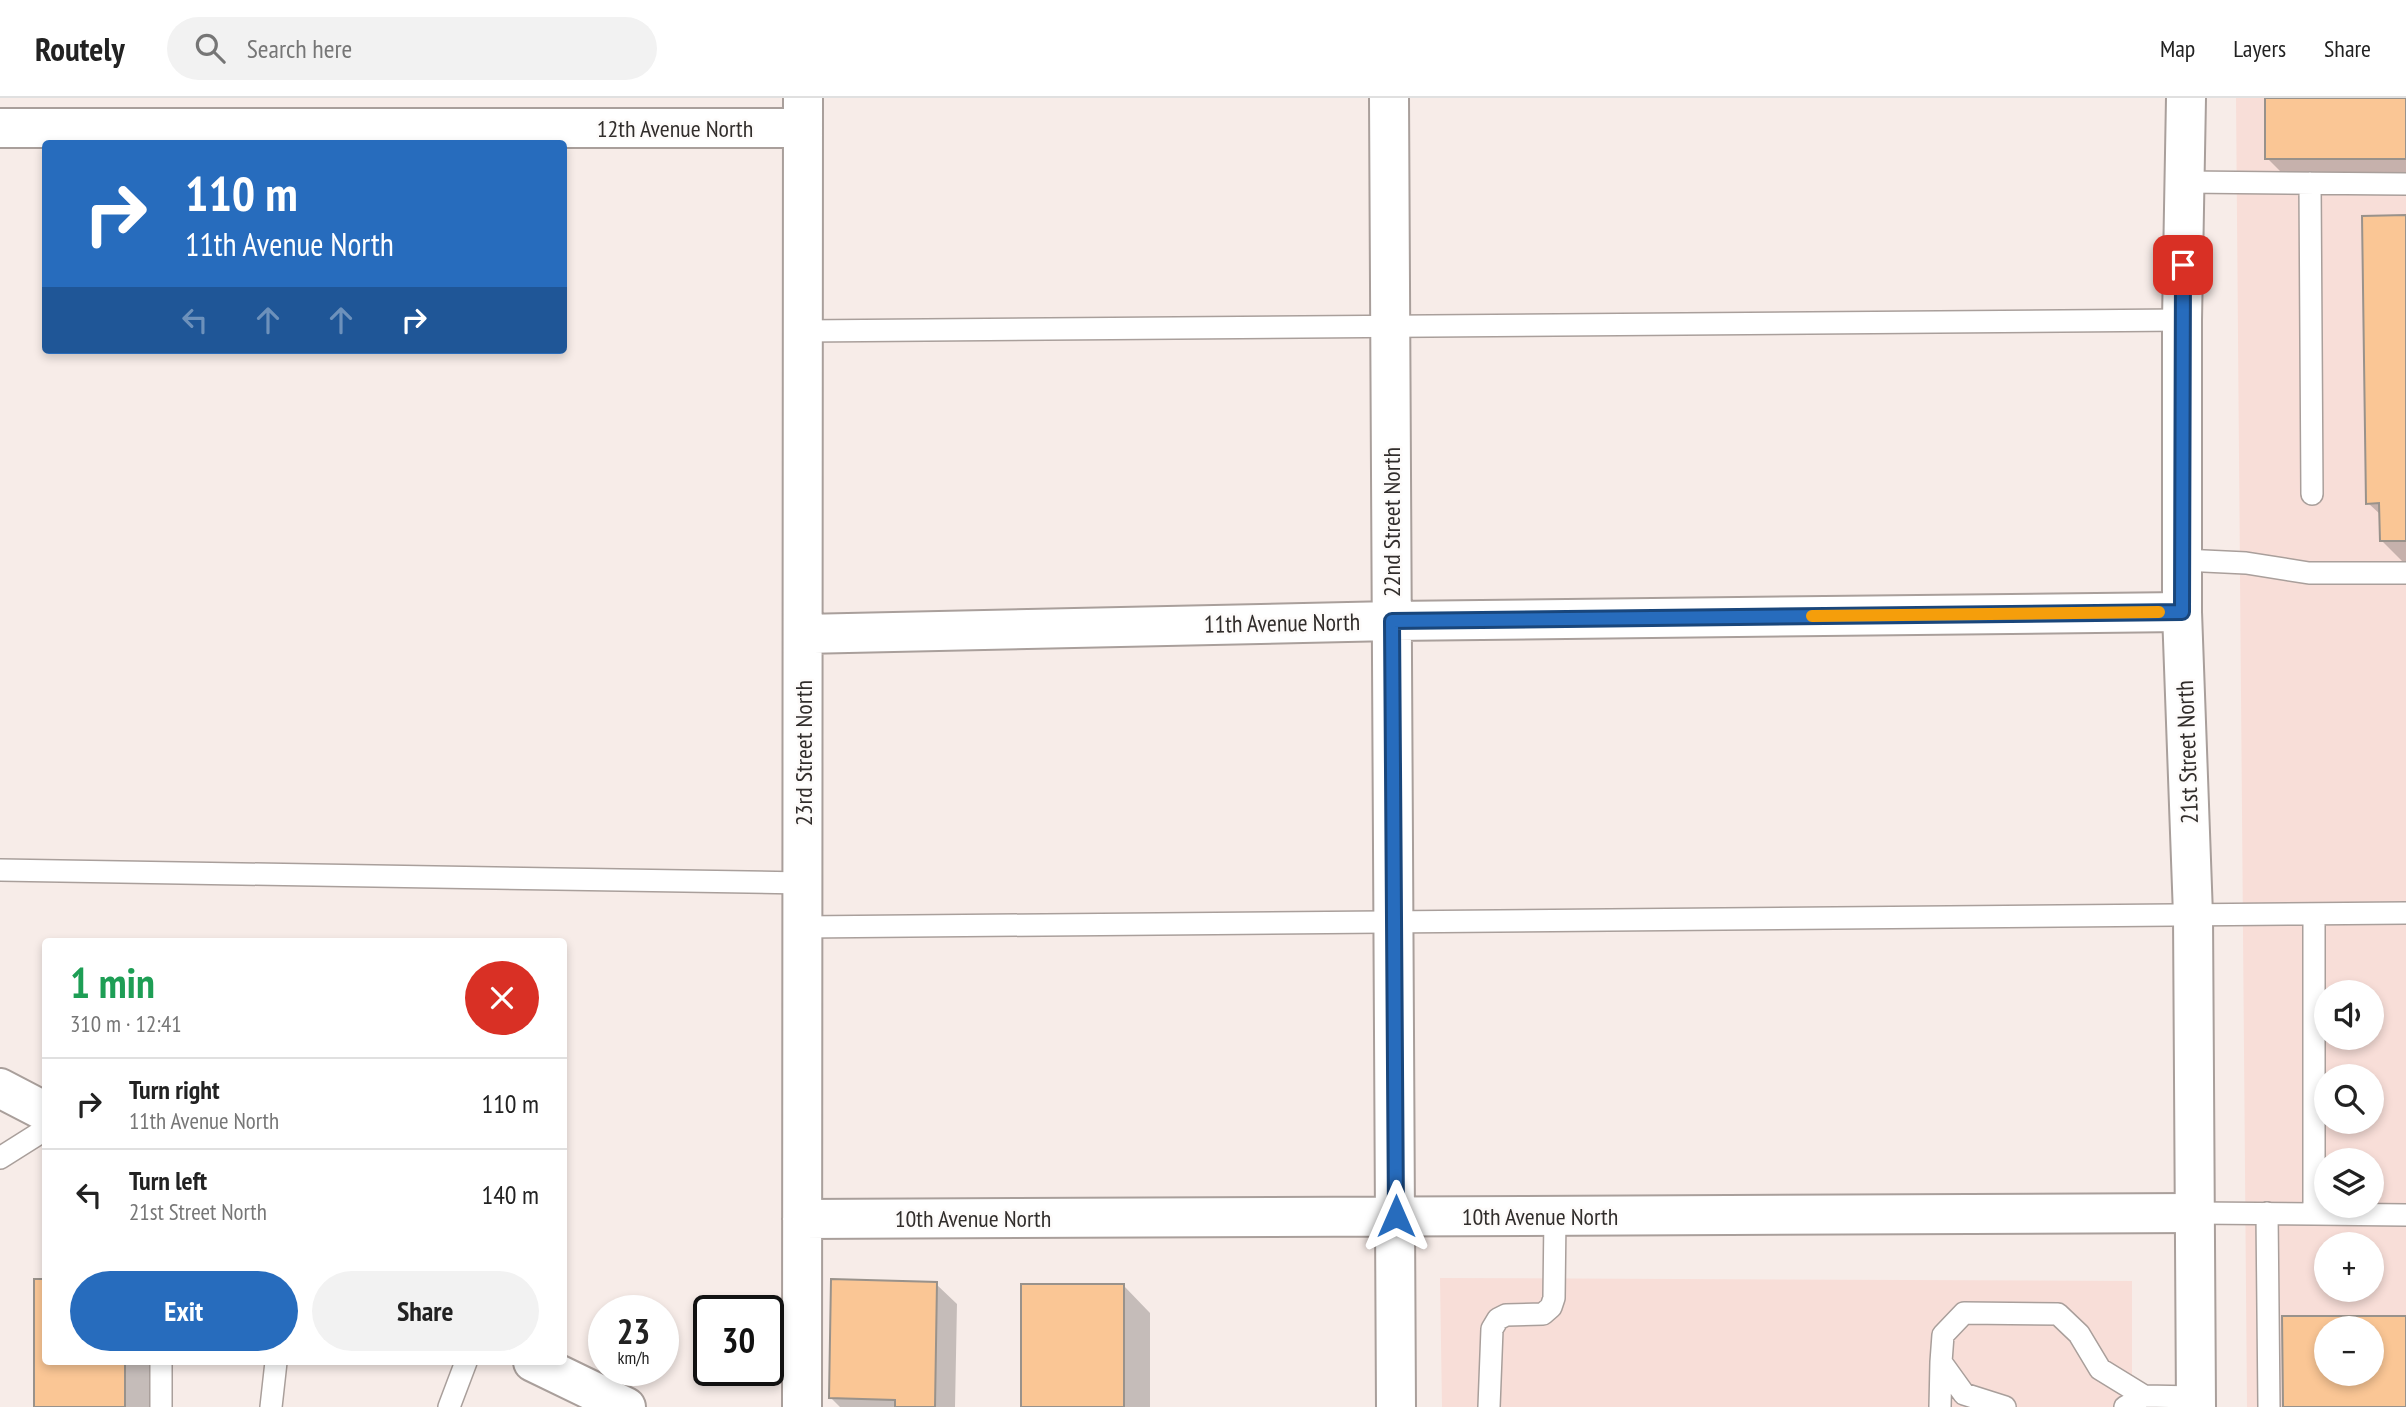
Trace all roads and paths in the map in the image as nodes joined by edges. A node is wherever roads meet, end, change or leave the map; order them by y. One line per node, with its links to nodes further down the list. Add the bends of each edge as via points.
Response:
1 (1389, 98): 9 (street, 22nd Street North)
2 (2186, 98): 5 (street, 21st Street North)
3 (803, 113): 4 (street, 12th Avenue North); 10 (street, 23rd Street North)
4 (0, 128)
5 (2185, 182): 6 (lane); 8 (street, 21st Street North)
6 (2311, 183): 7 (lane); 11 (lane)
7 (2406, 184)
8 (2182, 320): 9 (lane); 12 (street, 21st Street North)
9 (1390, 326): 10 (lane); 15 (street, 22nd Street North)
10 (803, 331): 16 (street, 23rd Street North)
11 (2312, 494)
12 (2183, 560): 13 (lane, via 2309,573); 14 (street, 21st Street North)
13 (2406, 573)
14 (2182, 612): 15 (street, 11th Avenue North); 21 (street, 21st Street North)
15 (1392, 621): 16 (street, 11th Avenue North); 22 (street, 22nd Street North)
16 (803, 634): 18 (street, 23rd Street North)
17 (0, 870): 18 (lane)
18 (803, 883): 23 (street, 23rd Street North)
19 (2406, 913): 20 (lane)
20 (2314, 914): 21 (lane); 27 (lane)
21 (2193, 915): 22 (lane); 29 (street, 21st Street North)
22 (1394, 922): 23 (lane); 34 (street, 22nd Street North)
23 (803, 927): 36 (street, 23rd Street North)
24 (0, 1088): 25 (street)
25 (42, 1110)
26 (42, 1132): 28 (lane)
27 (2314, 1148)
28 (0, 1158)
29 (2195, 1213): 30 (lane); 35 (street, 10th Avenue North); 43 (street, 21st Street North)
30 (2267, 1213): 31 (lane); 54 (lane)
31 (2314, 1214)
32 (2384, 1214): 33 (lane)
33 (2406, 1214)
34 (1396, 1216): 35 (street, 10th Avenue North); 36 (street, 10th Avenue North); 49 (street, 22nd Street North)
35 (1555, 1216): 50 (lane, via 1551,1307 1543,1314 1498,1319 1492,1329)
36 (802, 1219): 48 (street, 23rd Street North)
37 (1941, 1362): 42 (lane, via 1943,1335 1964,1313 2058,1314 2079,1334 2100,1369); 51 (lane); 52 (lane, via 1964,1394)
38 (161, 1365): 44 (lane)
39 (276, 1365): 45 (lane)
40 (465, 1365): 46 (lane)
41 (539, 1365): 47 (street)
42 (2144, 1396): 43 (lane); 53 (lane)
43 (2196, 1402)
44 (161, 1407)
45 (271, 1407)
46 (449, 1407)
47 (626, 1407)
48 (802, 1407)
49 (1396, 1407)
50 (1489, 1407)
51 (1940, 1407)
52 (2004, 1407)
53 (2125, 1407)
54 (2269, 1407)

